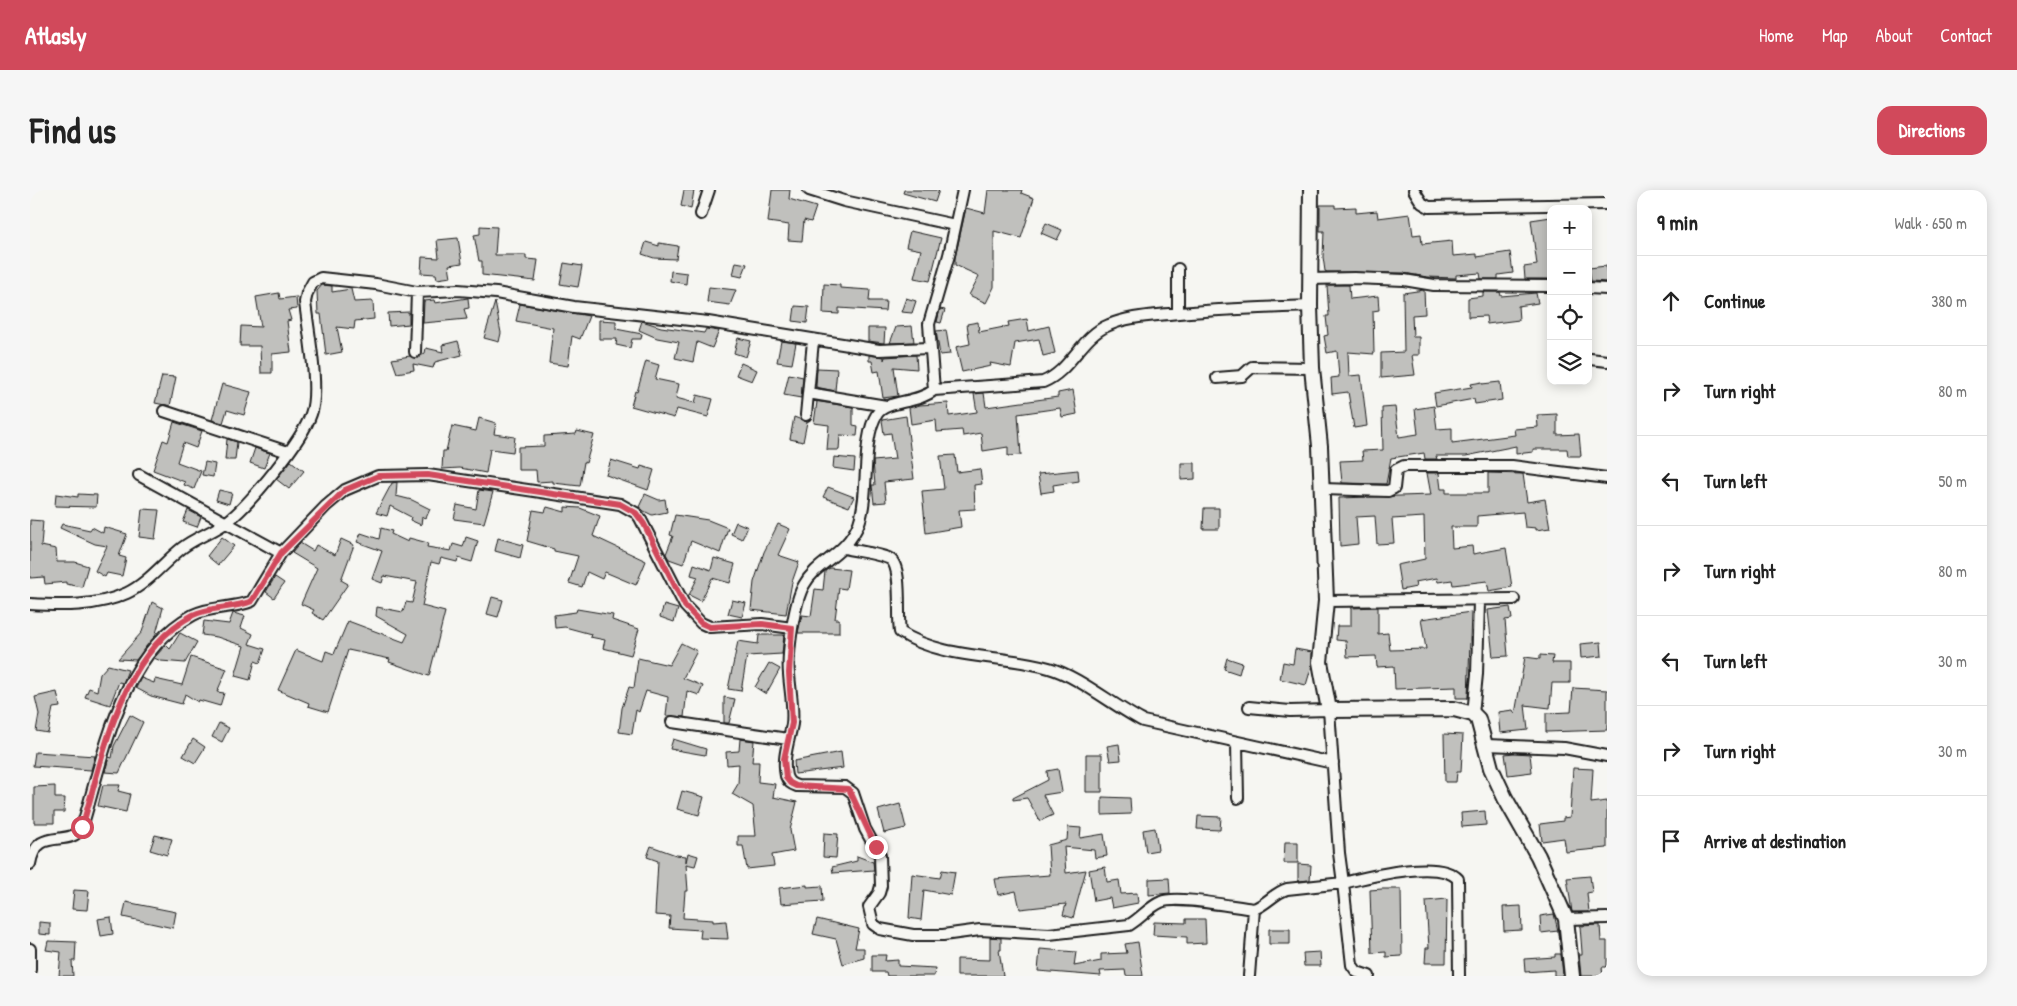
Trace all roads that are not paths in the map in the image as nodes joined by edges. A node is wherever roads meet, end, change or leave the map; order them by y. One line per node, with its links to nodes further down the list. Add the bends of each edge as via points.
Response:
1 (709, 190): 7 (street)
2 (809, 190): 8 (street)
3 (963, 190): 8 (street)
4 (1311, 190): 10 (street)
5 (1414, 190): 6 (street, via 1422,203 1430,207)
6 (1607, 204)
7 (702, 214)
8 (955, 226): 18 (street, via 929,324)
9 (1178, 269): 16 (street)
10 (1310, 279): 11 (street, via 1362,278 1412,280 1434,285); 15 (street)
11 (1547, 286)
12 (1592, 288): 13 (street)
13 (1607, 289)
14 (417, 292): 17 (street, via 458,290 496,293 574,307 708,322); 19 (street); 29 (street, via 321,278 312,282 306,302 313,403 311,415)
15 (1310, 306): 16 (street); 22 (street)
16 (1178, 313): 24 (street, via 1108,325 1096,332 1054,378 1044,382)
17 (814, 341): 18 (street, via 878,350); 25 (street)
18 (930, 348): 24 (street)
19 (415, 352)
20 (1592, 359): 21 (street)
21 (1607, 361)
22 (1312, 368): 23 (street, via 1252,367 1242,376); 32 (street)
23 (1217, 378)
24 (934, 390): 26 (street, via 915,401)
25 (808, 393): 26 (street); 28 (street)
26 (886, 406): 34 (street, via 874,420 865,502)
27 (164, 411): 29 (street)
28 (806, 416)
29 (288, 452): 33 (street)
30 (139, 475): 33 (street)
31 (1607, 478): 32 (street, via 1512,466 1404,466 1396,470 1394,488 1388,491)
32 (1322, 489): 37 (street)
33 (228, 522): 35 (street); 39 (street, via 183,548 128,593 68,606)
34 (844, 548): 40 (street, via 803,585); 46 (street, via 889,558 894,564 898,575 900,632 910,639 942,649 1050,668 1078,681 1143,721)
35 (281, 553): 40 (street, via 326,506 359,482 378,476 403,474 438,476 626,507 636,513 644,524 685,606 701,623 710,627 762,624); 51 (street, via 252,601 195,614 170,632 149,654 128,685 120,704 79,832 38,844)
36 (1514, 599): 38 (street)
37 (1326, 601): 38 (street); 42 (street, via 1320,662)
38 (1479, 601): 43 (street)
39 (30, 604)
40 (792, 628): 45 (street, via 789,666 792,723)
41 (1249, 707): 42 (street)
42 (1329, 710): 43 (street, via 1454,709); 49 (street)
43 (1473, 714): 47 (street, via 1478,719)
44 (672, 722): 45 (street)
45 (788, 738): 53 (street, via 784,759 786,778 790,783 796,786 845,787 852,793 865,829 880,856 881,886 869,907 874,924 880,929 928,935 980,930 1049,934 1129,925 1167,900)
46 (1237, 742): 49 (street); 50 (street)
47 (1486, 745): 48 (street, via 1564,748); 55 (street, via 1491,768 1538,856)
48 (1607, 756)
49 (1333, 763): 52 (street)
50 (1238, 798)
51 (30, 864)
52 (1343, 883): 53 (street, via 1287,889); 59 (street, via 1352,965 1357,972); 60 (street, via 1394,871 1425,869 1454,874 1459,886)
53 (1254, 909): 58 (street)
54 (1607, 918): 55 (street)
55 (1566, 919): 61 (street)
56 (30, 949): 57 (street)
57 (30, 970)
58 (1250, 976)
59 (1368, 976)
60 (1458, 976)
61 (1572, 976)

